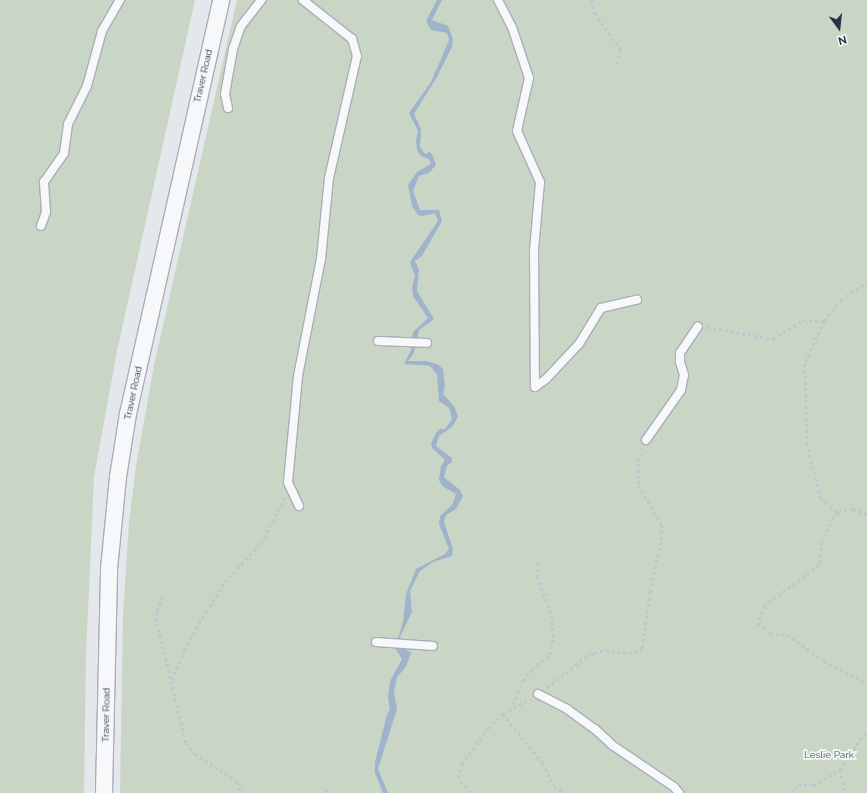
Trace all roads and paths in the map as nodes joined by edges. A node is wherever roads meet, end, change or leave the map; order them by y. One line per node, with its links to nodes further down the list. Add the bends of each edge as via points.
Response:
1 (120, 0): 9 (lane, via 102,31 87,86 68,124 64,154 44,182 46,212)
2 (220, 0): 33 (street, Traver Road, via 128,414 118,477 109,569)
3 (261, 0): 8 (lane, via 241,26 233,49 225,94)
4 (303, 0): 17 (lane, via 352,39 357,62 329,178 321,259 298,376 288,469)
5 (498, 0): 11 (lane, via 512,27 529,78 516,124 519,139 540,182 534,251 534,387 579,344 601,308)
6 (591, 0): 7 (path, via 595,13 621,50)
7 (617, 66)
8 (228, 108)
9 (41, 226)
10 (867, 282): 12 (path, via 841,300)
11 (637, 300)
12 (824, 321): 13 (path, via 803,320 773,339); 19 (path, via 805,364 806,443 821,498)
13 (698, 326): 16 (lane, via 680,352 684,376 677,397)
14 (378, 341): 15 (lane)
15 (427, 343)
16 (646, 440): 27 (path, via 638,462 638,485 661,525 661,540 642,648 635,653 606,650 585,657 568,673)
17 (290, 486): 18 (lane); 25 (path, via 261,543 225,582 206,612 184,650)
18 (299, 506)
19 (838, 513): 20 (path, via 853,509); 26 (path, via 822,542 819,565 765,606 758,623 770,633 787,635 824,662)
20 (867, 515)
21 (538, 560): 28 (path, via 537,578 551,612 553,644 550,655 532,669 523,681)
22 (163, 597): 25 (path, via 157,612 157,623)
23 (376, 642): 24 (lane)
24 (433, 646)
25 (172, 680): 34 (path, via 189,749 230,775 238,782)
26 (867, 683)
27 (538, 694): 28 (path); 38 (lane, via 578,717 612,745 674,786)
28 (510, 711): 29 (path)
29 (503, 714): 36 (path, via 483,733 458,772 458,778); 37 (path, via 543,763 554,786)
30 (867, 730): 31 (path)
31 (840, 770): 39 (path, via 813,785 798,785); 40 (path)
32 (326, 787): 35 (path)
33 (104, 793)
34 (241, 793)
35 (326, 793)
36 (470, 793)
37 (566, 793)
38 (679, 793)
39 (790, 793)
40 (846, 793)

